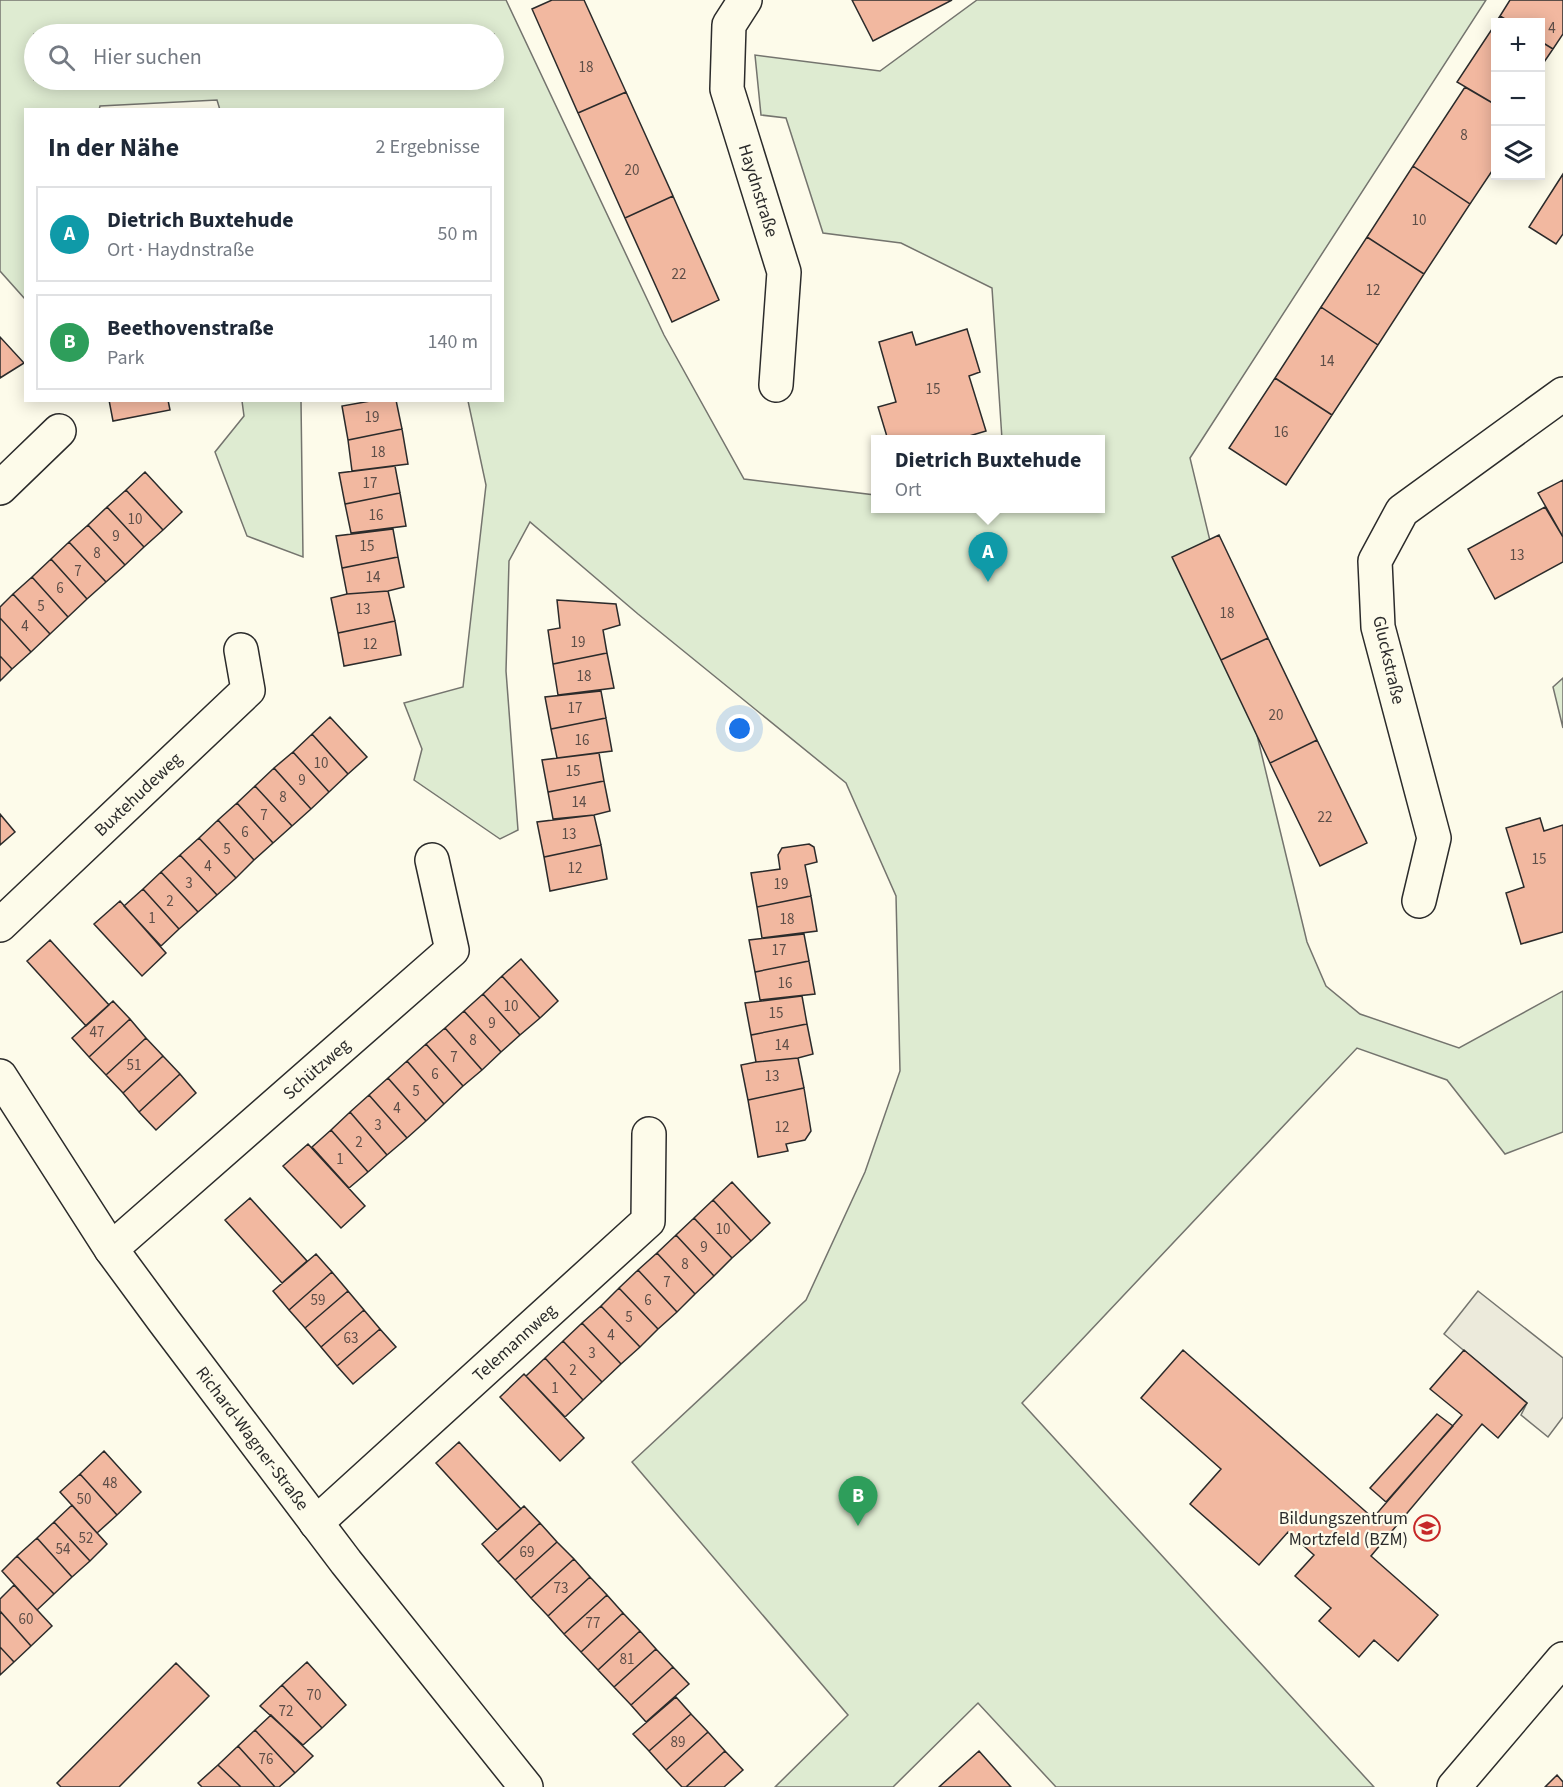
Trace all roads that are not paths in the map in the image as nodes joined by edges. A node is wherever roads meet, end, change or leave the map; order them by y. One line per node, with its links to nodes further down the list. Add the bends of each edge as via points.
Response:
1 (745, 0): 2 (street, Haydnstraße, via 729,25 727,90 784,272)
2 (776, 385)
3 (1563, 394): 8 (street, Gluckstraße, via 1402,511 1375,561 1378,627 1434,838)
4 (59, 431): 5 (street)
5 (0, 488)
6 (241, 650): 9 (street, Buxtehudeweg, via 248,690)
7 (432, 860): 12 (street, Schützweg, via 452,950)
8 (1419, 901)
9 (0, 925)
10 (0, 1076): 12 (street, Richard-Wagner-Straße)
11 (649, 1134): 13 (street, Telemannweg, via 648,1221)
12 (111, 1249): 13 (street, Richard-Wagner-Straße)
13 (316, 1523): 15 (street, Richard-Wagner-Straße)
14 (1563, 1659): 16 (street)
15 (526, 1787)
16 (1454, 1787)

